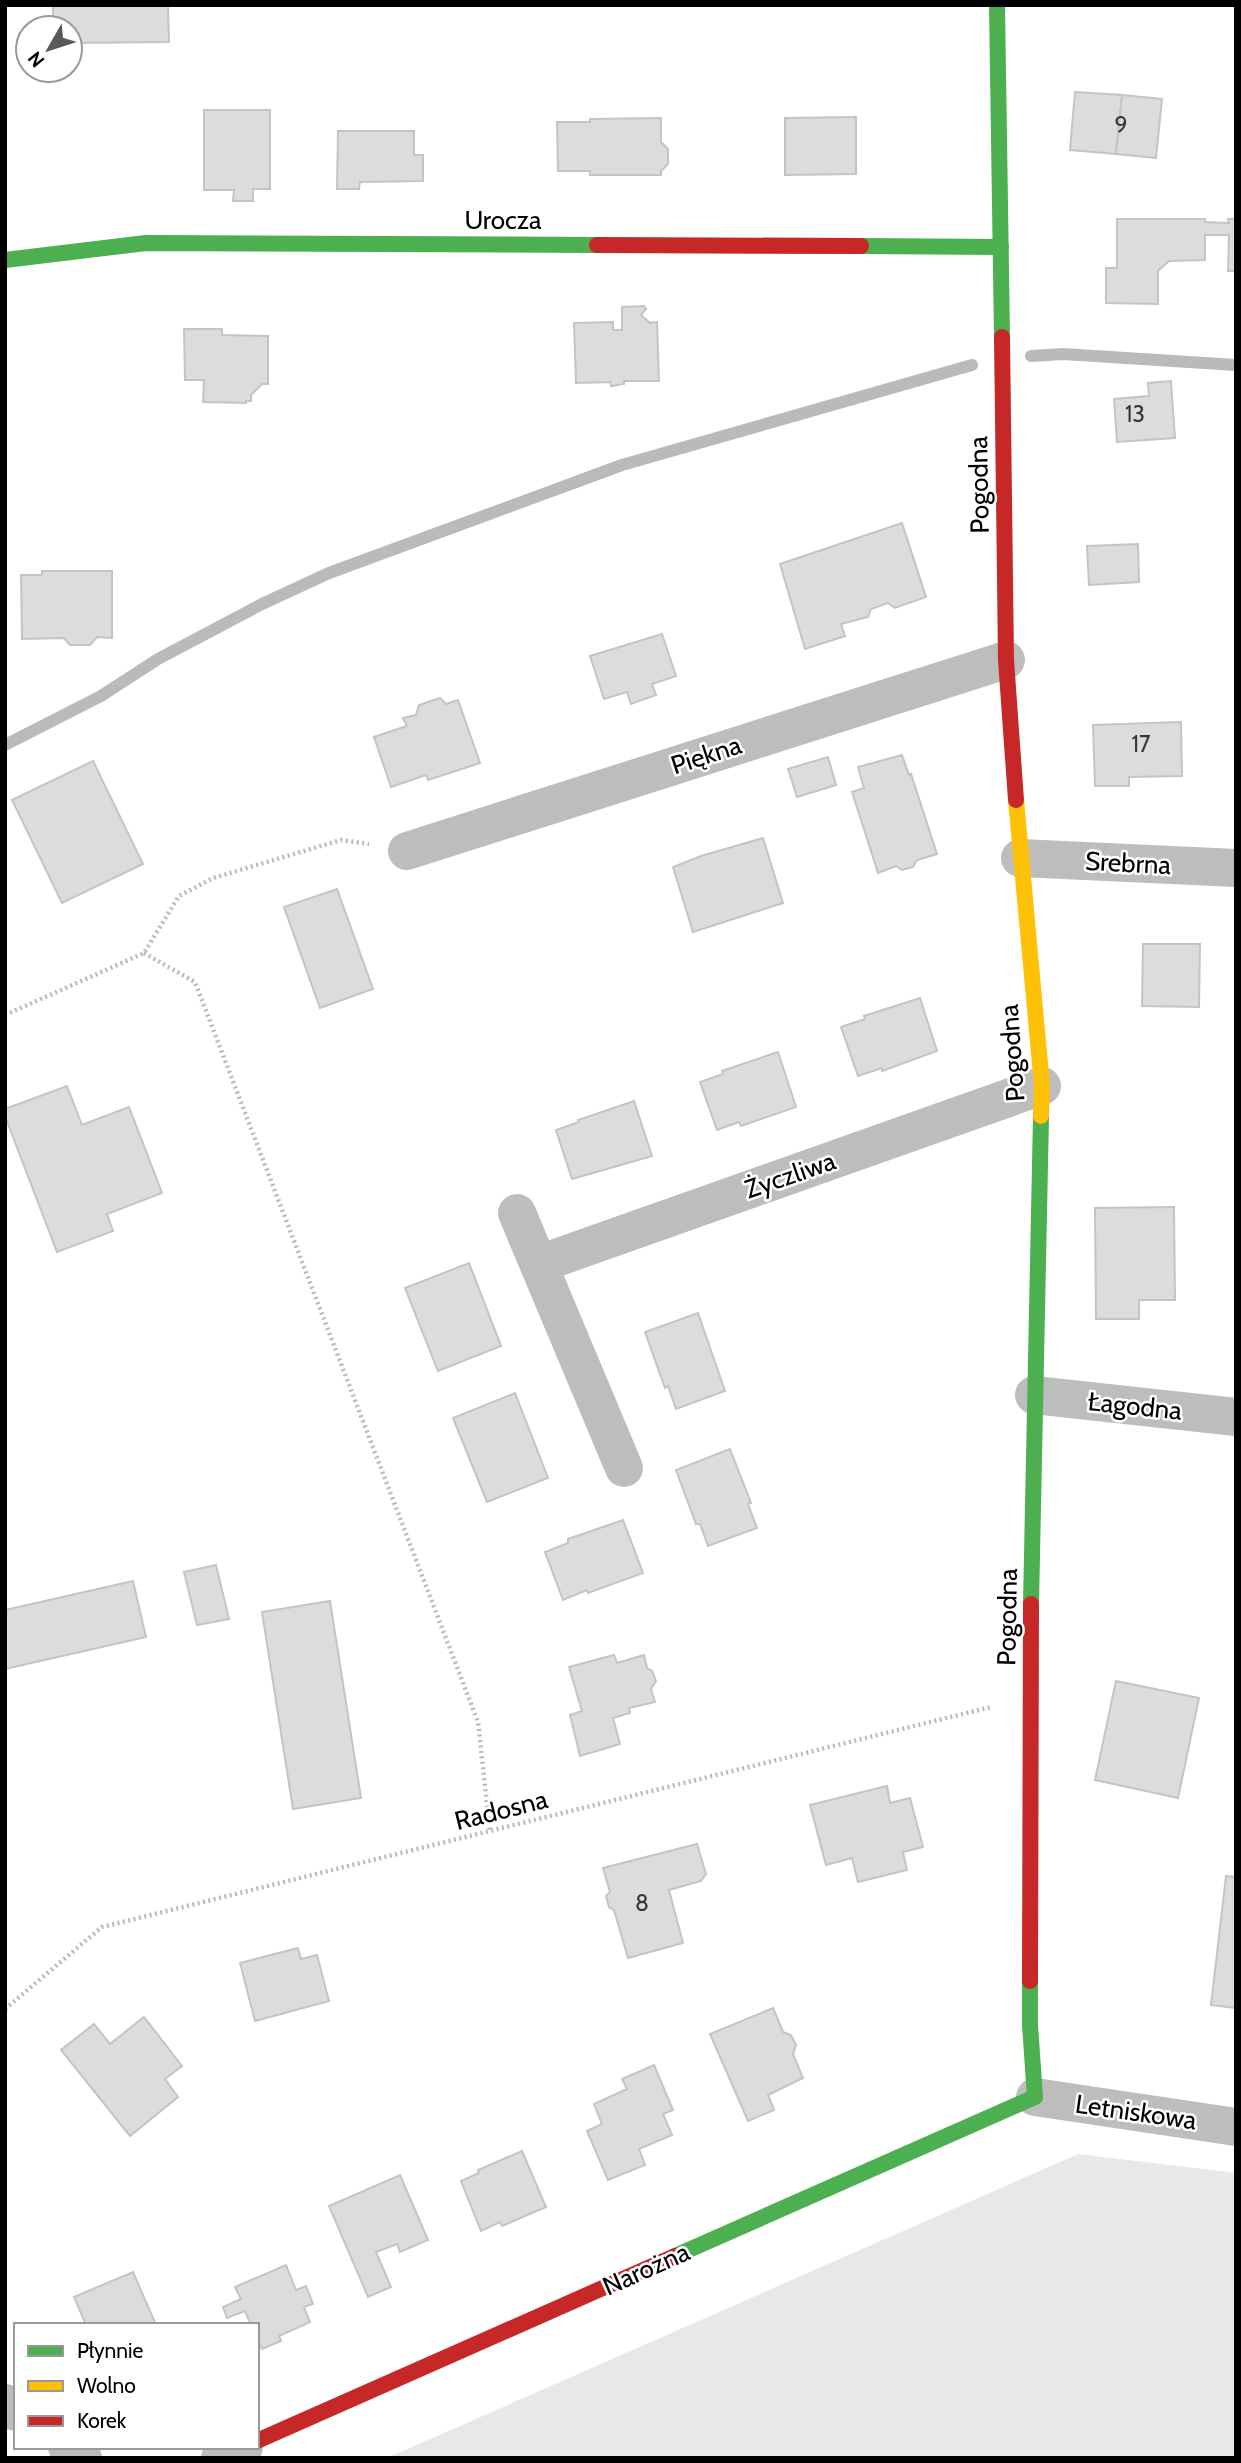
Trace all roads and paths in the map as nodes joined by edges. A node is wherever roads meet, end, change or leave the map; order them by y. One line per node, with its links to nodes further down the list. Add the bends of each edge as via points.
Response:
1 (997, 5): 2 (street, Pogodna)
2 (1001, 247): 3 (street, Urocza, via 146,243); 4 (street, Pogodna)
3 (5, 260)
4 (1006, 660): 5 (street, Piękna); 6 (street, Pogodna)
5 (407, 851): 8 (path, via 341,839 213,877 178,896)
6 (1020, 858): 7 (street, Srebrna); 10 (street, Pogodna)
7 (1236, 867)
8 (144, 953): 9 (path); 17 (path, via 195,982 478,1722)
9 (5, 1015)
10 (1042, 1086): 12 (street, Życzliwa); 13 (street, Pogodna)
11 (517, 1213): 12 (street)
12 (539, 1264): 15 (street)
13 (1034, 1395): 14 (street, Łagodna); 16 (street, Pogodna)
14 (1236, 1418)
15 (624, 1468)
16 (1031, 1697): 17 (path, Radosna); 19 (street, Pogodna, via 1030,2025)
17 (490, 1832): 18 (path, Radosna, via 102,1927)
18 (5, 2009)
19 (1035, 2097): 20 (street, Letniskowa); 21 (street, Narożna)
20 (1236, 2127)
21 (259, 2440)
22 (240, 2449): 23 (street)
23 (220, 2458)

